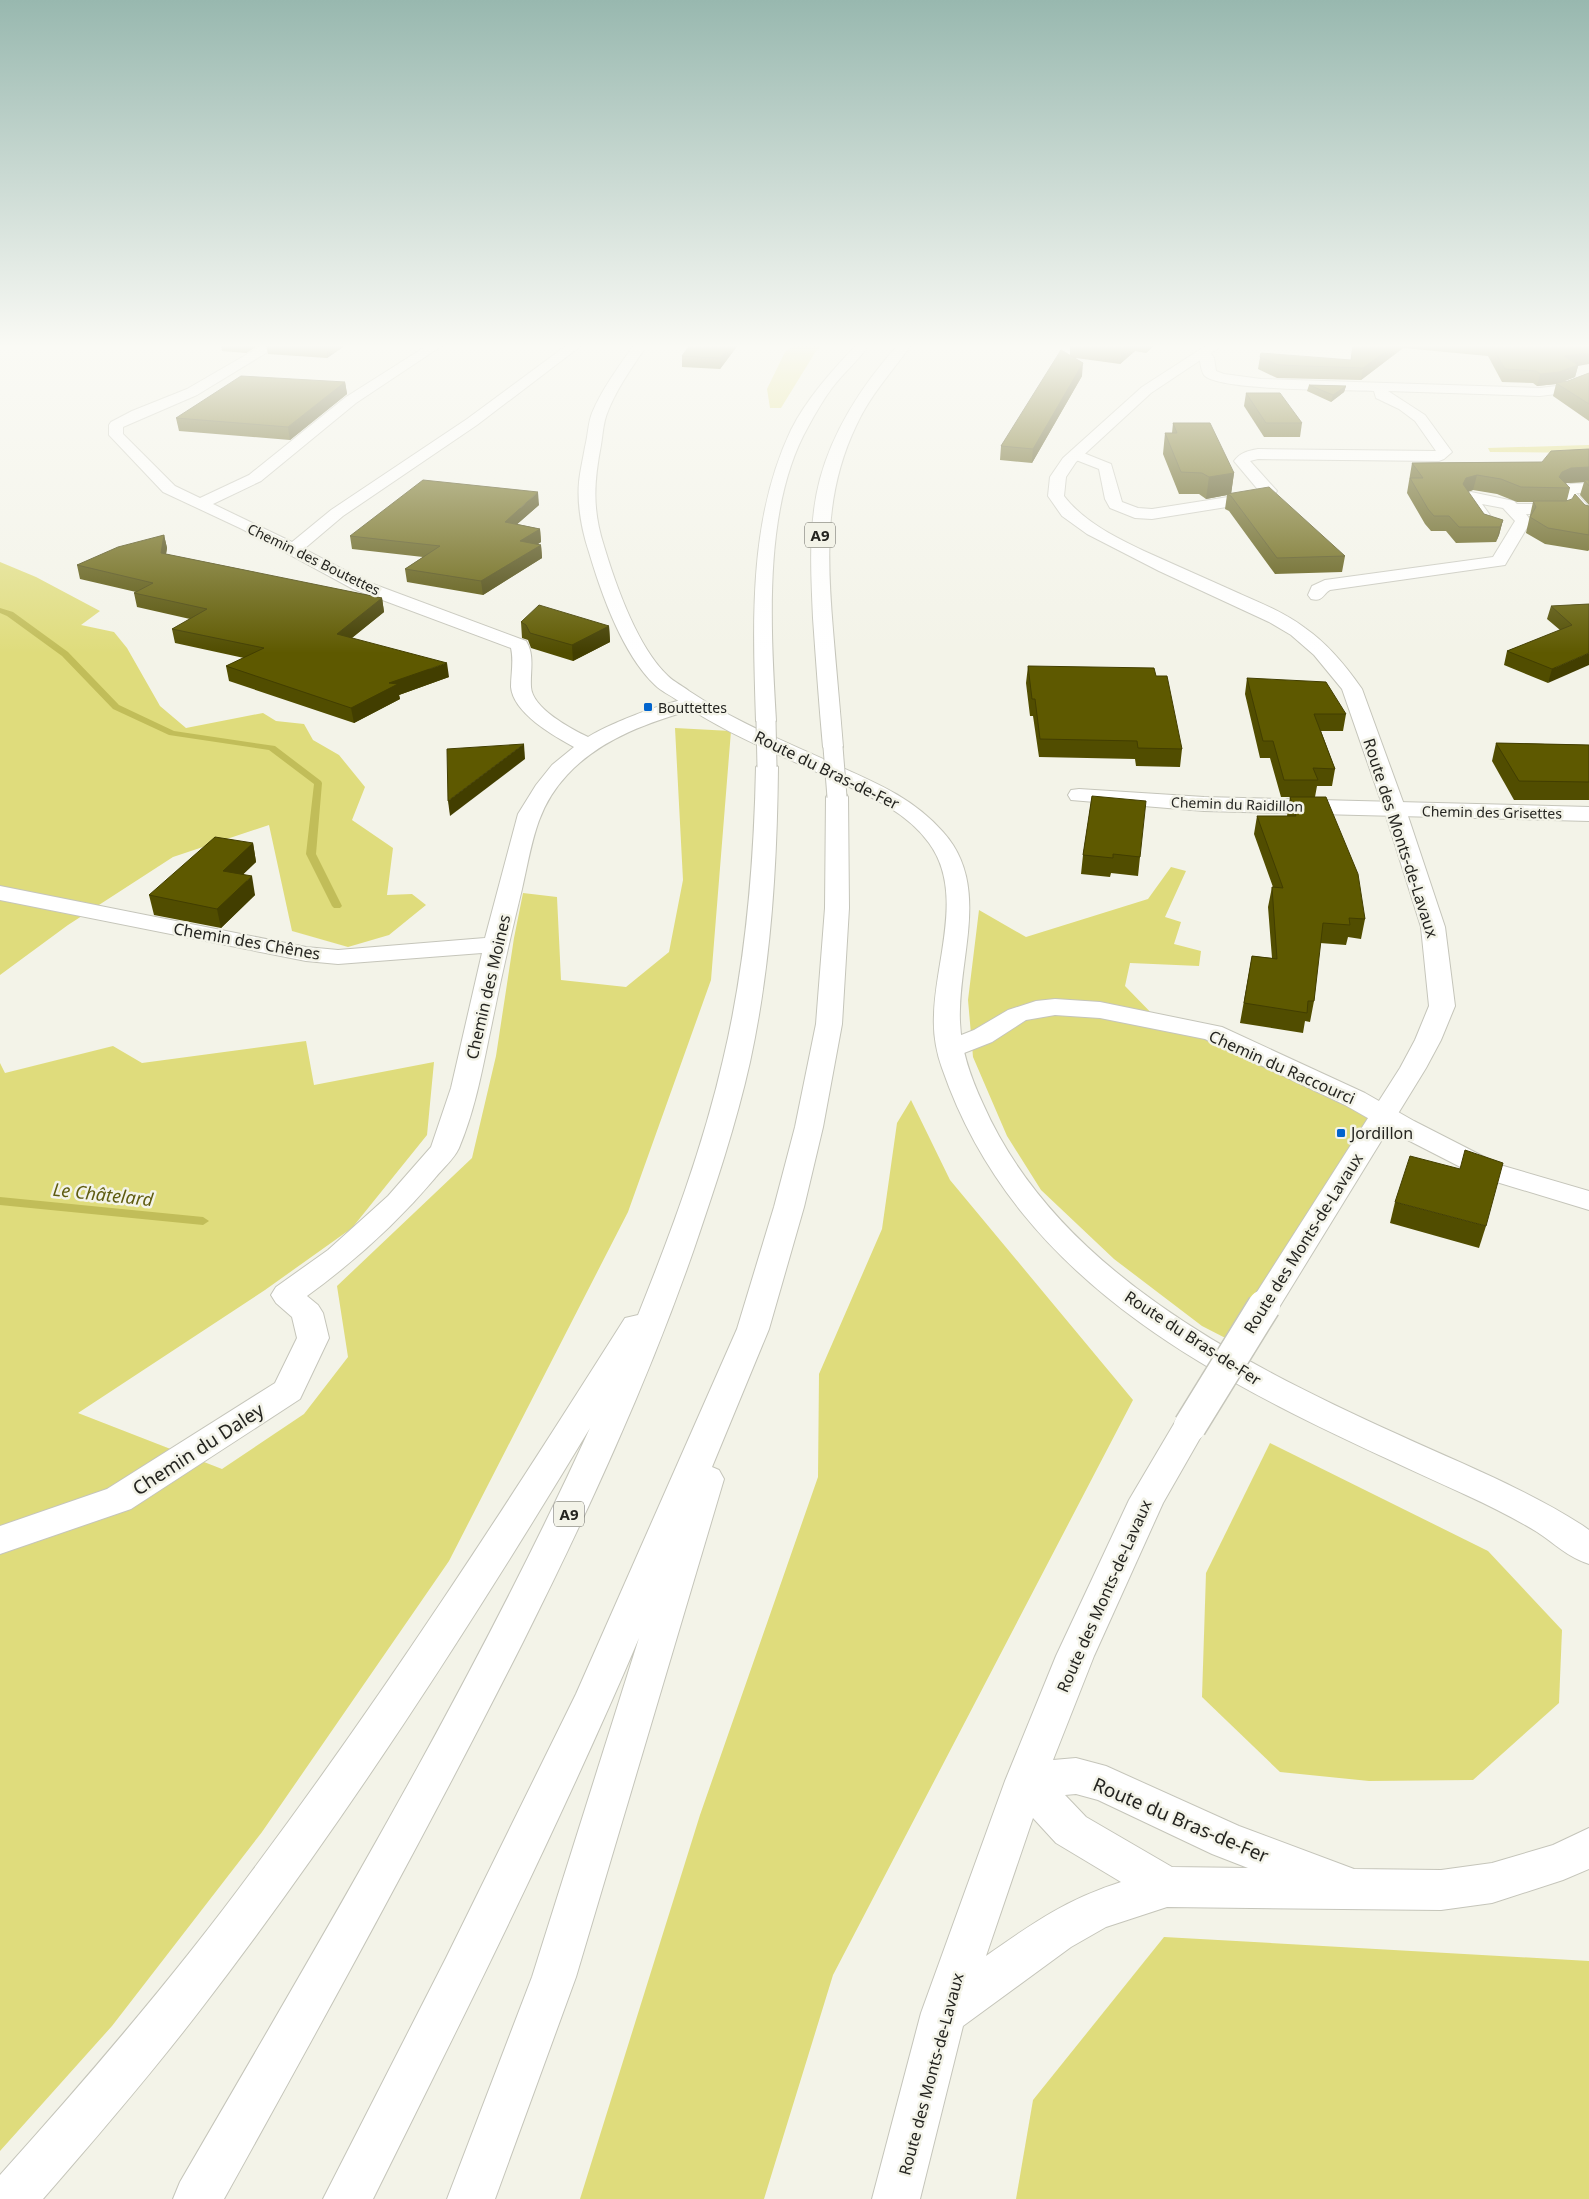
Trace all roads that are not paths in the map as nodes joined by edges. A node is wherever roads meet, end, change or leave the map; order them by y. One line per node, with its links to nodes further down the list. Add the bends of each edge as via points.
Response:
1 (128, 448): 11 (main road, Chemin des Boutettes, via 169,489)
2 (292, 448): 11 (main road, via 255,478)
3 (434, 448): 16 (main road, via 337,513)
4 (593, 448): 18 (main road, Route du Bras-de-Fer, via 586,485 591,532 608,583 631,640 662,680)
5 (790, 448): 28 (main road, A9, bridge, via 771,508 763,575 766,846 756,953 740,1043 717,1135)
6 (839, 448): 30 (main road, A9, bridge, via 820,525 819,571 837,797 837,908 829,1024 809,1127)
7 (1084, 448): 9 (main road, Route des Monts-de-Lavaux)
8 (1441, 448): 9 (main road, via 1444,452 1439,456 1248,456 1242,461 1269,491 1266,495 1152,514 1135,513 1116,505 1106,467)
9 (1076, 455): 21 (main road, Route des Monts-de-Lavaux, via 1063,467 1056,482 1056,494 1061,506 1083,525 1262,611 1298,631 1324,654 1352,689)
10 (1589, 488): 12 (main road, via 1565,491)
11 (200, 504): 16 (main road, Chemin des Boutettes)
12 (1569, 506): 13 (main road); 14 (main road, via 1570,516)
13 (1513, 509): 15 (main road, via 1523,521); 15 (main road, via 1508,504 1476,496 1469,498 1488,525)
14 (1589, 517)
15 (1514, 532): 17 (main road, via 1499,561 1325,585)
16 (294, 549): 19 (main road, Chemin des Boutettes, via 359,585 519,645 522,655 521,689 526,703 560,731)
17 (1317, 595)
18 (694, 703): 19 (main road, Chemin des Moines, via 624,725); 25 (main road, Route du Bras-de-Fer, via 730,724 883,794 922,821 934,834 950,861 959,897 946,1011)
19 (586, 745): 24 (main road, Chemin des Moines, via 550,782 529,814)
20 (1080, 796): 21 (main road, Chemin du Raidillon)
21 (1395, 810): 22 (main road, Chemin des Grisettes); 26 (main road, Route des Monts-de-Lavaux, via 1433,927 1442,1006 1428,1040)
22 (1589, 814)
23 (0, 893): 24 (main road, Chemin des Chênes, via 306,954 338,956)
24 (496, 945): 29 (main road, Chemin des Moines, via 465,1088 444,1149 398,1203 339,1257)
25 (950, 1049): 26 (main road, Chemin du Raccourci, via 1036,1008 1070,1006 1100,1010 1213,1033); 32 (main road, Route du Bras-de-Fer, via 975,1119 1019,1190 1061,1238 1122,1291 1240,1372 1532,1512)
26 (1384, 1115): 27 (main road, Chemin du Raccourci, via 1490,1171); 33 (main road, Route des Monts-de-Lavaux, bridge, via 1238,1345 1147,1500 1075,1656)
27 (1589, 1201)
28 (672, 1267): 38 (main road, via 531,1498 312,1826 196,1982 70,2135); 39 (main road, A9, via 604,1436 509,1634)
29 (287, 1295): 31 (main road, Chemin du Daley, via 307,1313 313,1338 288,1391 119,1499)
30 (753, 1329): 40 (main road, A9, via 595,1696 462,1973); 41 (main road, via 554,1977)
31 (0, 1540)
32 (1589, 1550)
33 (1025, 1781): 35 (main road, Route du Bras-de-Fer, via 1071,1830); 36 (main road, Route du Bras-de-Fer, via 1076,1776 1106,1784 1227,1841); 37 (main road, Route des Monts-de-Lavaux)
34 (1589, 1847): 36 (main road, Route du Bras-de-Fer, via 1563,1861 1492,1883 1441,1890)
35 (1168, 1887): 36 (main road, Route du Bras-de-Fer); 37 (main road, Route du Bras-de-Fer, via 1095,1911 1056,1932)
36 (1361, 1890)
37 (944, 2013): 42 (main road, Route des Monts-de-Lavaux)
38 (11, 2199)
39 (197, 2199)
40 (347, 2199)
41 (470, 2199)
42 (896, 2199)

